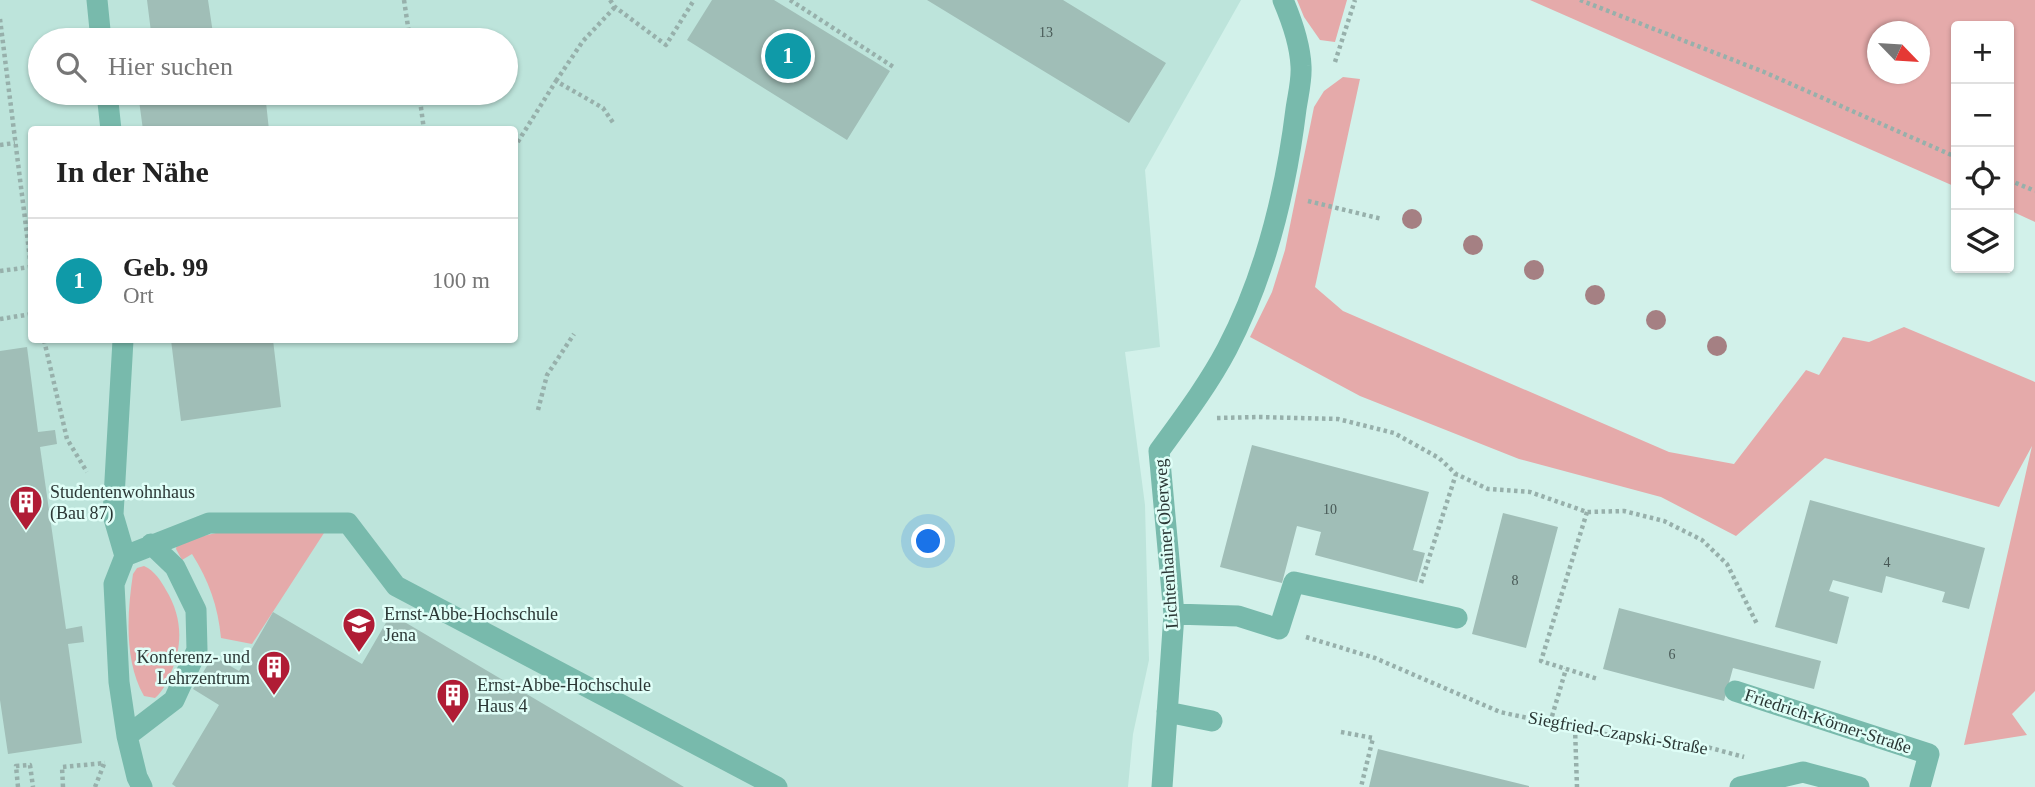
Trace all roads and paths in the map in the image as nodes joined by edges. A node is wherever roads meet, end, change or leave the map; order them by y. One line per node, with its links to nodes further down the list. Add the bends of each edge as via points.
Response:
1 (97, 0): 11 (street)
2 (404, 0): 12 (path)
3 (610, 0): 9 (path)
4 (694, 0): 9 (path, via 666,45)
5 (790, 0): 14 (path)
6 (1283, 0): 38 (street, Lichtenhainer Oberweg, via 1293,21 1301,68 1273,227 1227,348)
7 (1355, 0): 13 (path)
8 (1580, 0): 24 (path, via 1763,72)
9 (615, 7): 15 (path, via 583,41)
10 (0, 19): 22 (path)
11 (100, 28)
12 (408, 28)
13 (1335, 62)
14 (895, 68)
15 (556, 81): 18 (path, via 603,108); 21 (path)
16 (108, 105): 19 (street)
17 (420, 105): 20 (path)
18 (614, 124)
19 (111, 126)
20 (423, 126)
21 (518, 142)
22 (15, 143): 23 (path); 29 (path)
23 (0, 145)
24 (1951, 155)
25 (2014, 182): 26 (path)
26 (2035, 191)
27 (1297, 198): 28 (path)
28 (1382, 219)
29 (28, 250)
30 (28, 267): 31 (path)
31 (0, 271)
32 (28, 315): 33 (path)
33 (0, 319)
34 (574, 334): 37 (path, via 547,375)
35 (45, 343): 41 (path, via 67,439)
36 (123, 343): 41 (street)
37 (538, 410)
38 (1181, 420): 39 (path, via 1338,419 1394,433 1439,458); 45 (street, Lichtenhainer Oberweg, via 1159,451)
39 (1456, 474): 40 (path, via 1488,489 1530,492); 44 (path)
40 (1587, 512): 47 (path, via 1625,511 1664,521 1702,540 1727,564); 49 (path, via 1541,661)
41 (113, 515): 43 (street)
42 (151, 544): 43 (street); 57 (street, via 175,567 196,610 197,650 174,700); 64 (street, via 209,523 348,523 396,586)
43 (125, 556): 57 (street, via 114,584)
44 (1413, 608): 46 (street); 48 (street, via 1294,582)
45 (1174, 614): 48 (street, via 1238,616); 52 (street, Lichtenhainer Oberweg)
46 (1457, 618)
47 (1757, 624)
48 (1279, 629): 54 (path, Siegfried-Czapski-Straße, via 1375,658 1500,712)
49 (1566, 668): 50 (path); 54 (path)
50 (1598, 679)
51 (1735, 691): 70 (street, Friedrich-Körner-Straße, via 1929,754)
52 (1167, 712): 53 (street); 65 (street, Lichtenhainer Oberweg)
53 (1212, 721)
54 (1550, 723): 55 (path, Siegfried-Czapski-Straße)
55 (1575, 729): 58 (path, Siegfried-Czapski-Straße, via 1707,747); 67 (path)
56 (1341, 732): 66 (path, via 1373,738)
57 (127, 736): 63 (street)
58 (1755, 760)
59 (105, 763): 62 (path, via 62,767)
60 (18, 787): 61 (path, via 16,766 30,765)
61 (33, 787)
62 (63, 787)
63 (142, 787)
64 (777, 787)
65 (1161, 787)
66 (1361, 787)
67 (1577, 787)
68 (1740, 787): 69 (street, via 1803,772)
69 (1859, 787)
70 (1920, 787)

